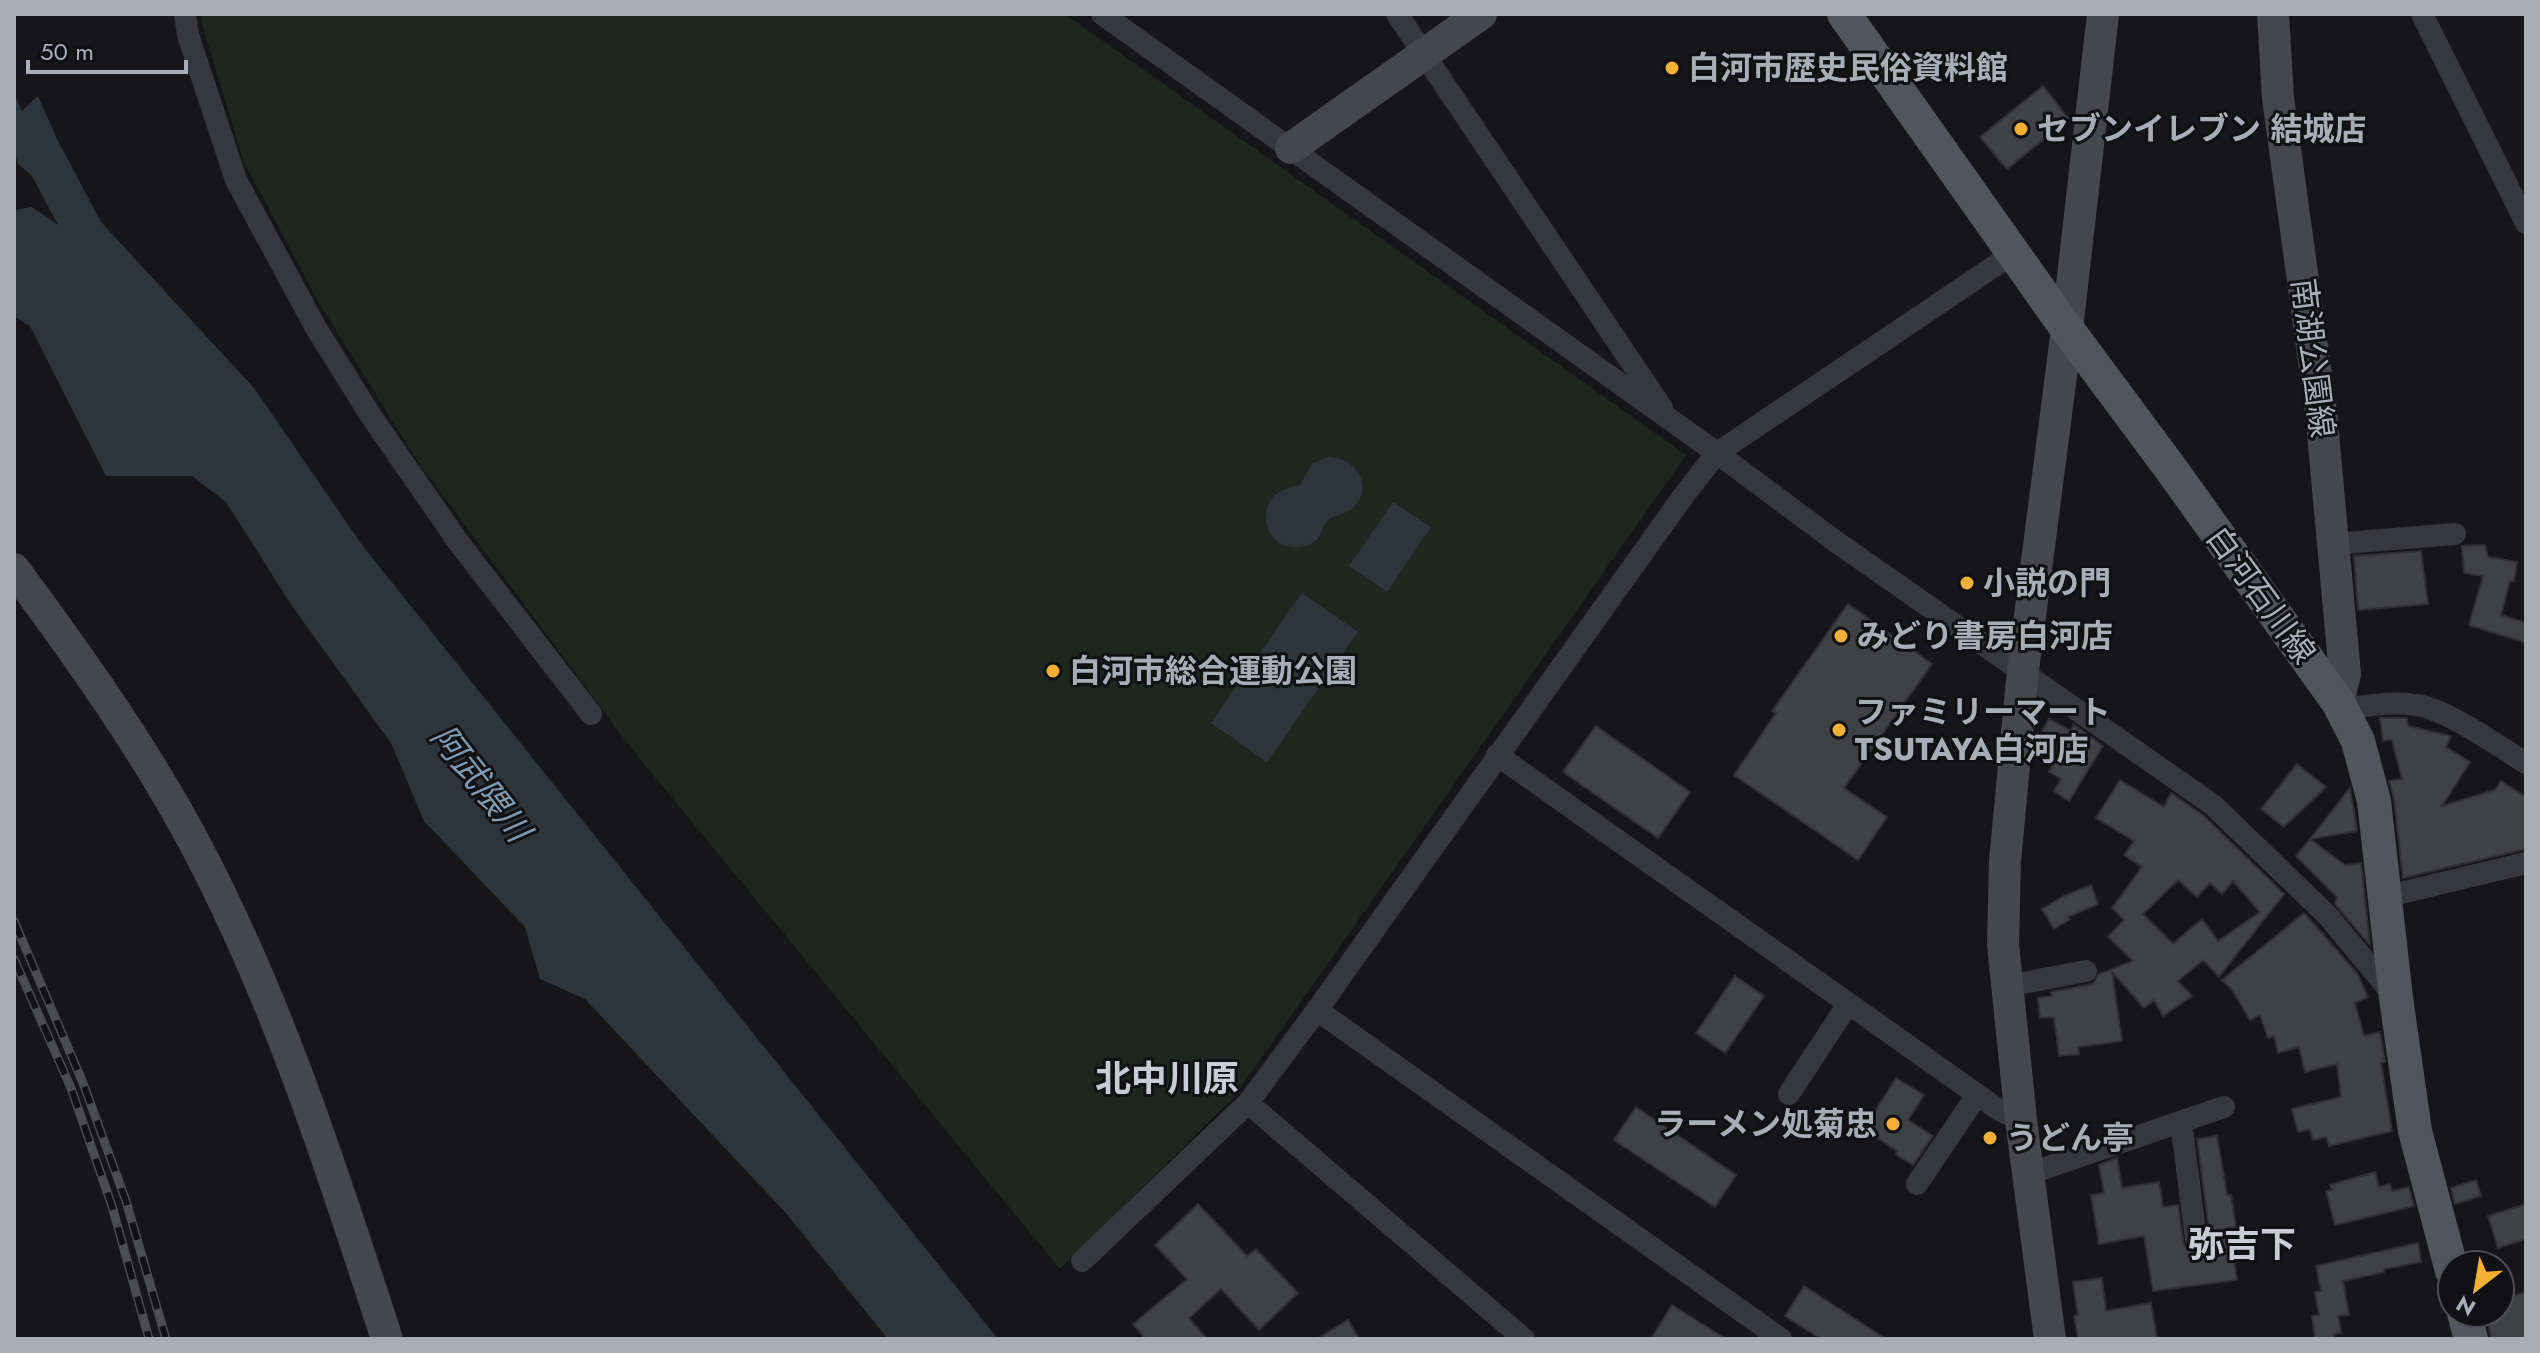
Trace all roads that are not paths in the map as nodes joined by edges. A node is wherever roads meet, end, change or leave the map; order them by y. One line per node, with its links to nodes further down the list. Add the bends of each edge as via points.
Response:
1 (185, 14): 21 (street, via 236,180 316,328 459,543)
2 (1102, 14): 10 (street)
3 (1397, 14): 9 (street)
4 (1481, 14): 9 (street)
5 (1844, 14): 12 (main road, 白河石川線)
6 (2103, 14): 13 (street)
7 (2273, 14): 17 (street, 南湖公園線, via 2278,98 2321,412)
8 (2422, 14): 11 (street)
9 (1425, 54): 10 (street); 14 (street)
10 (1291, 148): 14 (street)
11 (2526, 223)
12 (2014, 253): 13 (main road, 白河石川線); 15 (street)
13 (2067, 329): 19 (street); 20 (main road, 白河石川線)
14 (1670, 420): 15 (street)
15 (1717, 453): 19 (street); 22 (street)
16 (2455, 534): 17 (street)
17 (2333, 544): 20 (street, 南湖公園線, via 2345,674)
18 (14, 569): 42 (street, via 119,715 194,843 262,984 323,1145)
19 (2023, 670): 27 (street, via 2005,861); 28 (street, via 2213,805 2328,916)
20 (2340, 706): 23 (street, via 2416,705 2435,710); 25 (main road, 白河石川線, via 2358,741 2374,801)
21 (591, 714)
22 (1497, 755): 29 (street); 30 (street)
23 (2526, 763)
24 (2526, 863): 25 (street)
25 (2384, 897): 28 (main road, 白河石川線)
26 (2086, 971): 27 (street)
27 (2007, 986): 35 (street)
28 (2396, 998): 40 (main road, 白河石川線, via 2415,1131)
29 (1848, 1004): 31 (street); 32 (street)
30 (1317, 1010): 33 (street); 44 (street)
31 (1789, 1094)
32 (1977, 1095): 35 (street); 38 (street)
33 (1248, 1103): 41 (street); 43 (street)
34 (2224, 1107): 36 (street)
35 (2021, 1120): 37 (street)
36 (2181, 1122): 37 (street); 39 (street)
37 (2028, 1174): 45 (street)
38 (1917, 1184)
39 (2196, 1238)
40 (2446, 1249)
41 (1082, 1261)
42 (387, 1339)
43 (1524, 1339)
44 (1781, 1339)
45 (2050, 1339)

